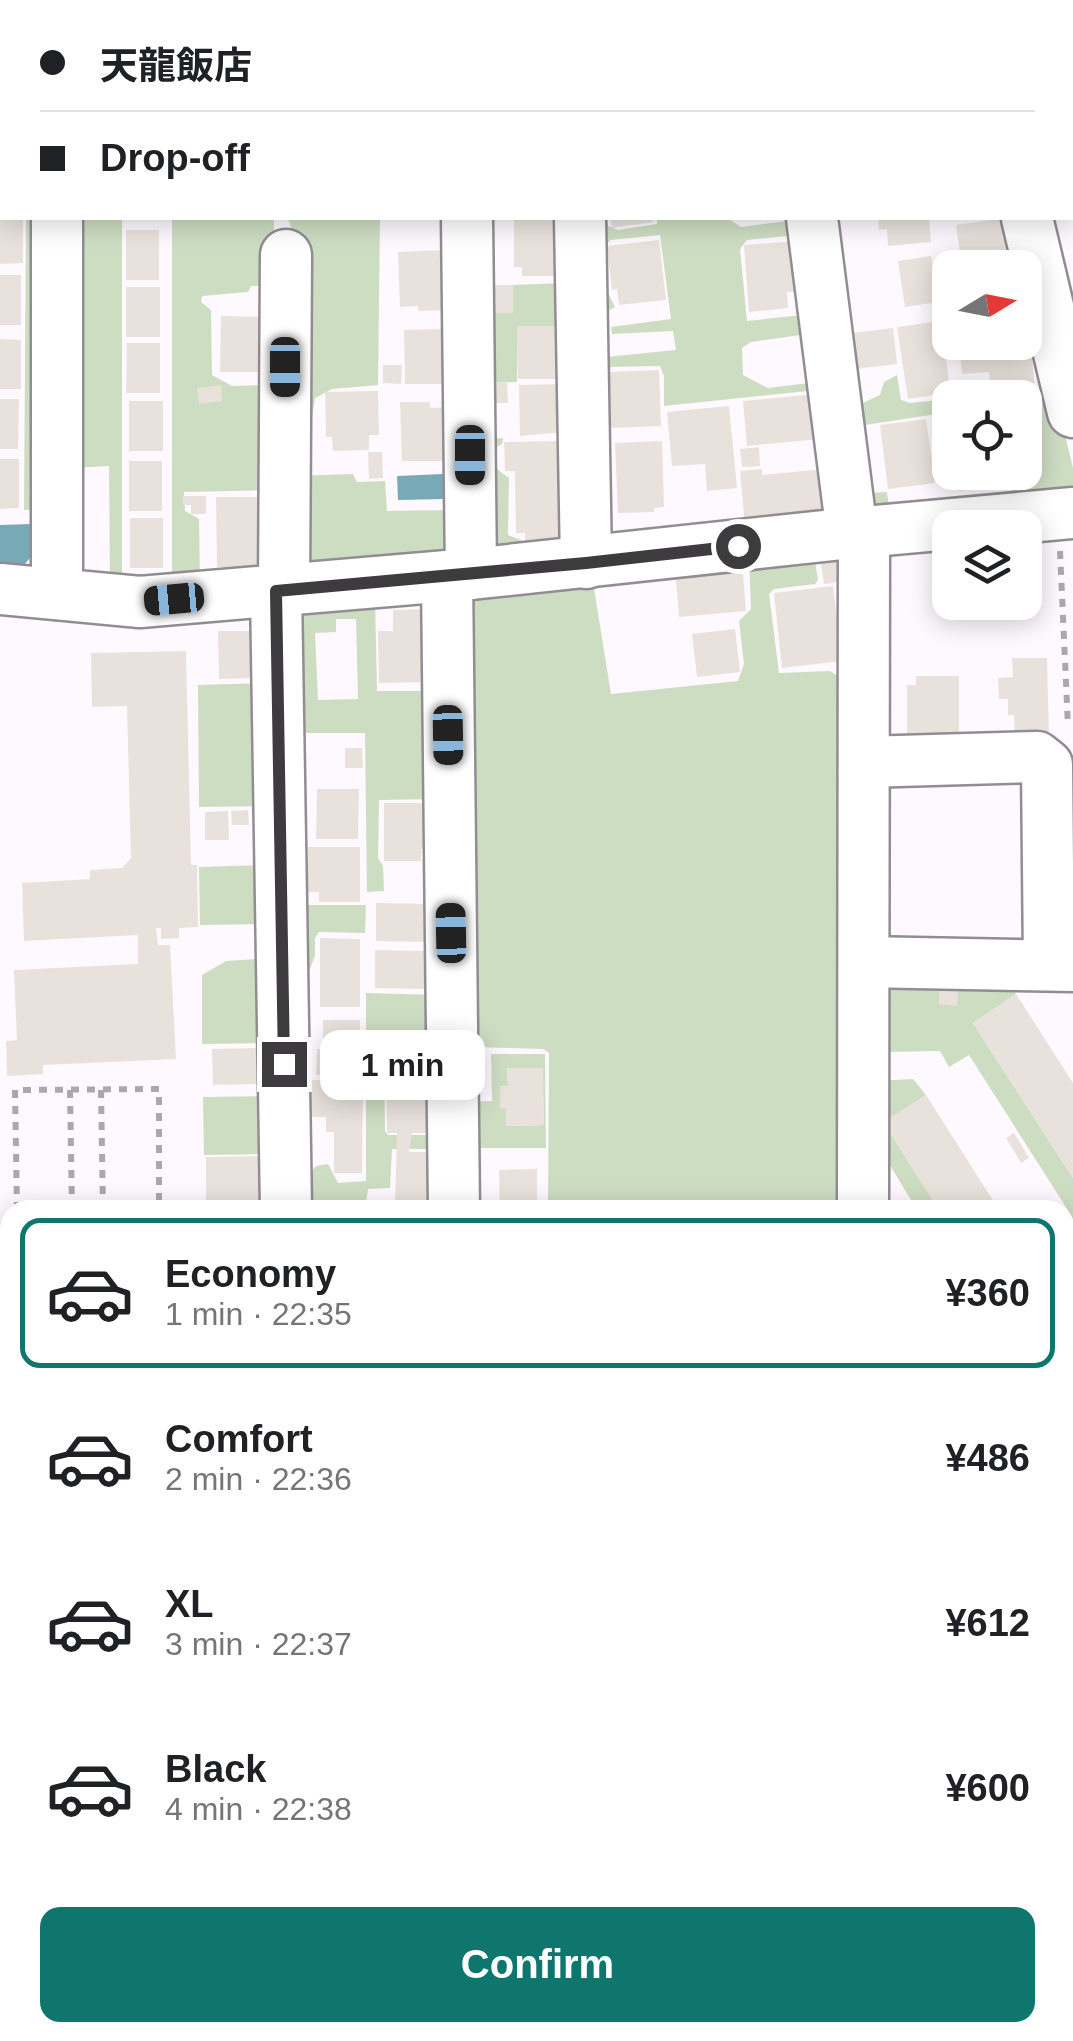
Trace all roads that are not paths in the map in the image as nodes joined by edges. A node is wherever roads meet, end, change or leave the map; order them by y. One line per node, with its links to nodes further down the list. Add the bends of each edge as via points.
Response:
1 (58, 220): 14 (street)
2 (467, 220): 11 (street)
3 (580, 220): 10 (street)
4 (812, 220): 9 (street)
5 (1028, 220): 7 (street)
6 (286, 256): 13 (street)
7 (1073, 412)
8 (1066, 514): 9 (street)
9 (858, 532): 10 (street); 15 (street)
10 (586, 563): 11 (street)
11 (459, 575): 13 (street); 19 (street)
12 (0, 588): 14 (street)
13 (280, 590): 14 (street, via 140,602); 18 (street)
14 (57, 594)
15 (864, 762): 16 (street); 17 (street, via 1037,757 1047,765)
16 (864, 962): 17 (street); 20 (street)
17 (1061, 966)
18 (286, 1200)
19 (454, 1200)
20 (863, 1200)

